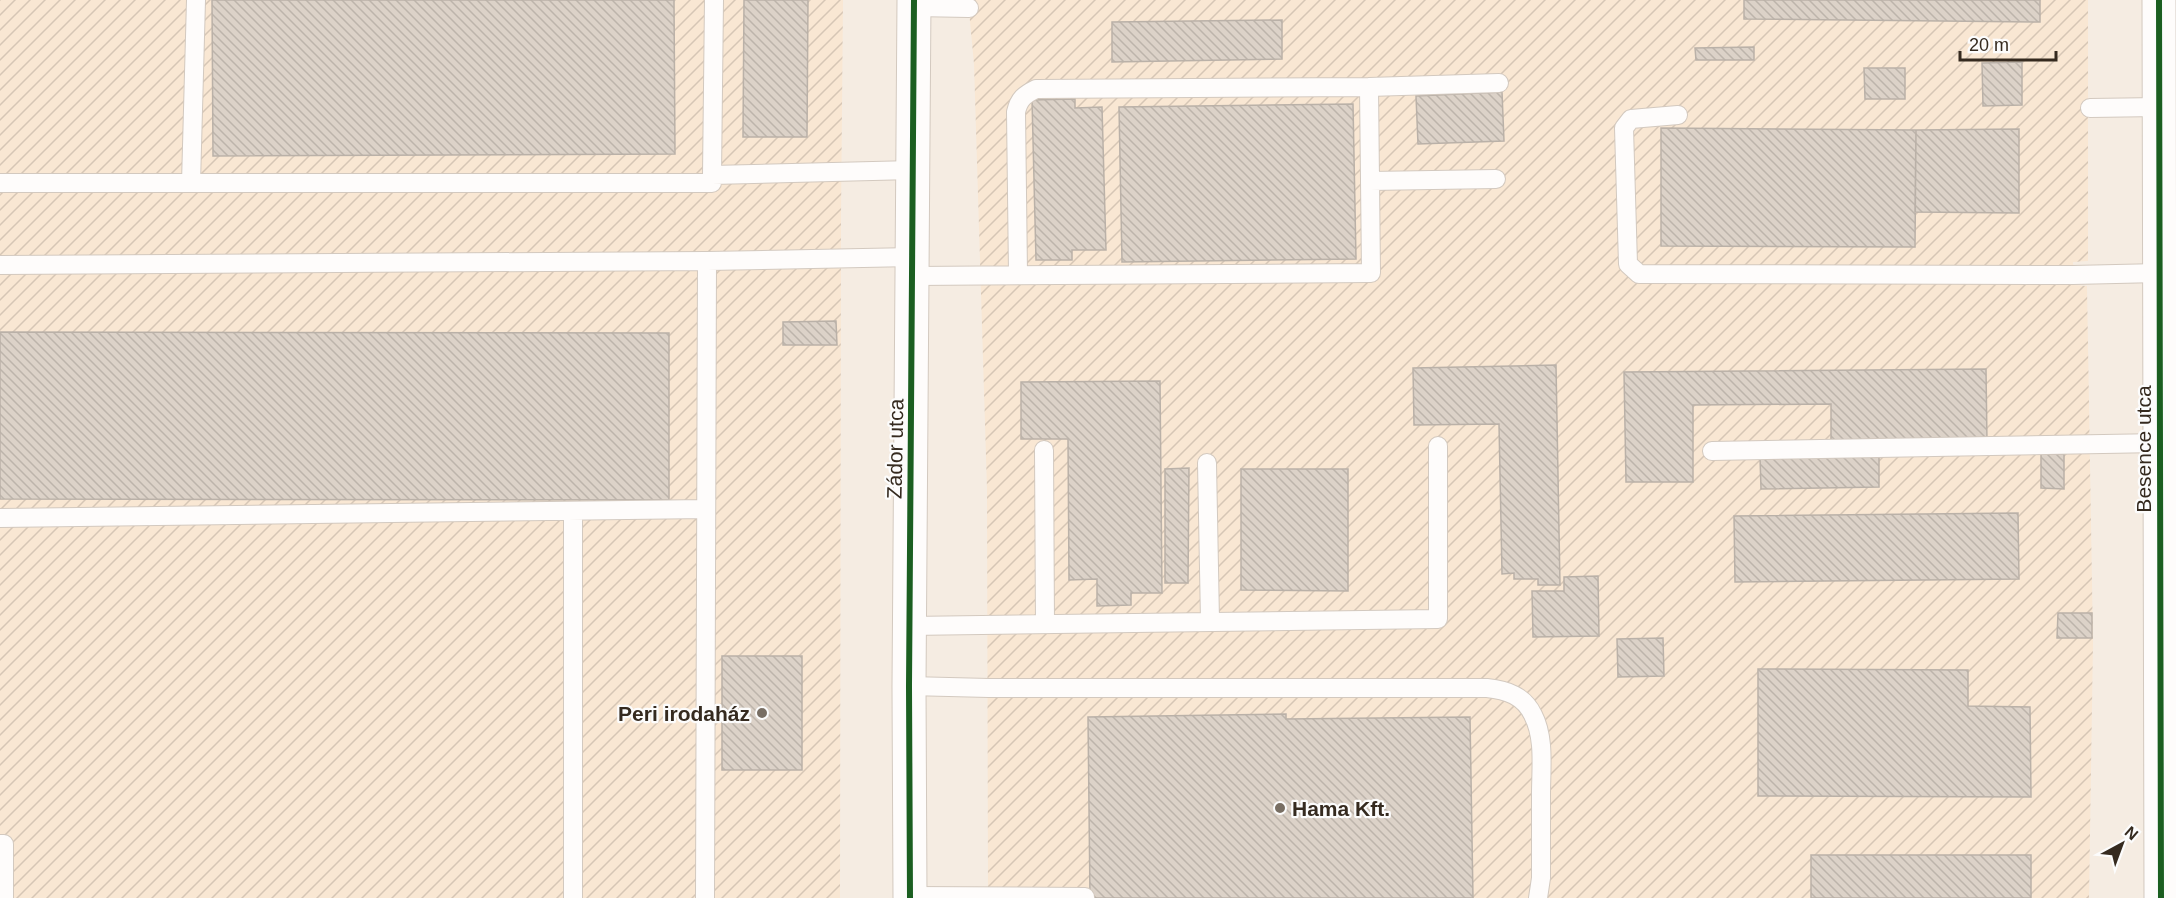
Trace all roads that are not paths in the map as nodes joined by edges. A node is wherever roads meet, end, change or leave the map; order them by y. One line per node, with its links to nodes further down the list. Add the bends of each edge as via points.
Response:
1 (196, 0): 16 (lane)
2 (714, 0): 12 (lane)
3 (2159, 0): 8 (street, Besence utca)
4 (914, 4): 5 (lane); 11 (street, Zádor utca)
5 (969, 8)
6 (1499, 82): 7 (lane)
7 (1369, 87): 14 (lane); 21 (lane, via 1036,89 1025,94 1016,112)
8 (2159, 107): 9 (lane); 20 (street, Besence utca)
9 (2090, 108)
10 (1678, 115): 20 (lane, via 1631,119 1624,128 1628,264 1639,274)
11 (913, 170): 12 (lane); 19 (street, Zádor utca)
12 (712, 175): 16 (lane, via 712,183)
13 (1496, 179): 14 (lane)
14 (1370, 181): 21 (lane, via 1371,273)
15 (0, 183): 16 (lane)
16 (191, 183)
17 (707, 261): 18 (lane); 19 (lane); 27 (lane)
18 (0, 265)
19 (913, 266): 21 (lane); 32 (street, Zádor utca)
20 (2159, 273): 22 (street, Besence utca)
21 (1018, 274)
22 (2160, 443): 25 (lane); 34 (street, Besence utca)
23 (1438, 446): 30 (lane, via 1438,619)
24 (1044, 450): 31 (lane)
25 (1712, 451)
26 (1207, 463): 30 (lane)
27 (706, 509): 28 (lane); 41 (lane)
28 (573, 511): 29 (lane); 40 (lane)
29 (0, 518)
30 (1210, 621): 31 (lane)
31 (1046, 623): 32 (lane)
32 (909, 626): 33 (street, Zádor utca)
33 (909, 686): 37 (street, Zádor utca); 42 (lane, via 1500,689 1524,701 1533,715 1541,749)
34 (2168, 702): 35 (street, Besence utca)
35 (2168, 812): 43 (street, Besence utca)
36 (0, 844): 39 (lane, via 4,844)
37 (910, 897): 38 (lane)
38 (1085, 897)
39 (4, 898)
40 (573, 898)
41 (705, 898)
42 (1538, 898)
43 (2161, 898)

